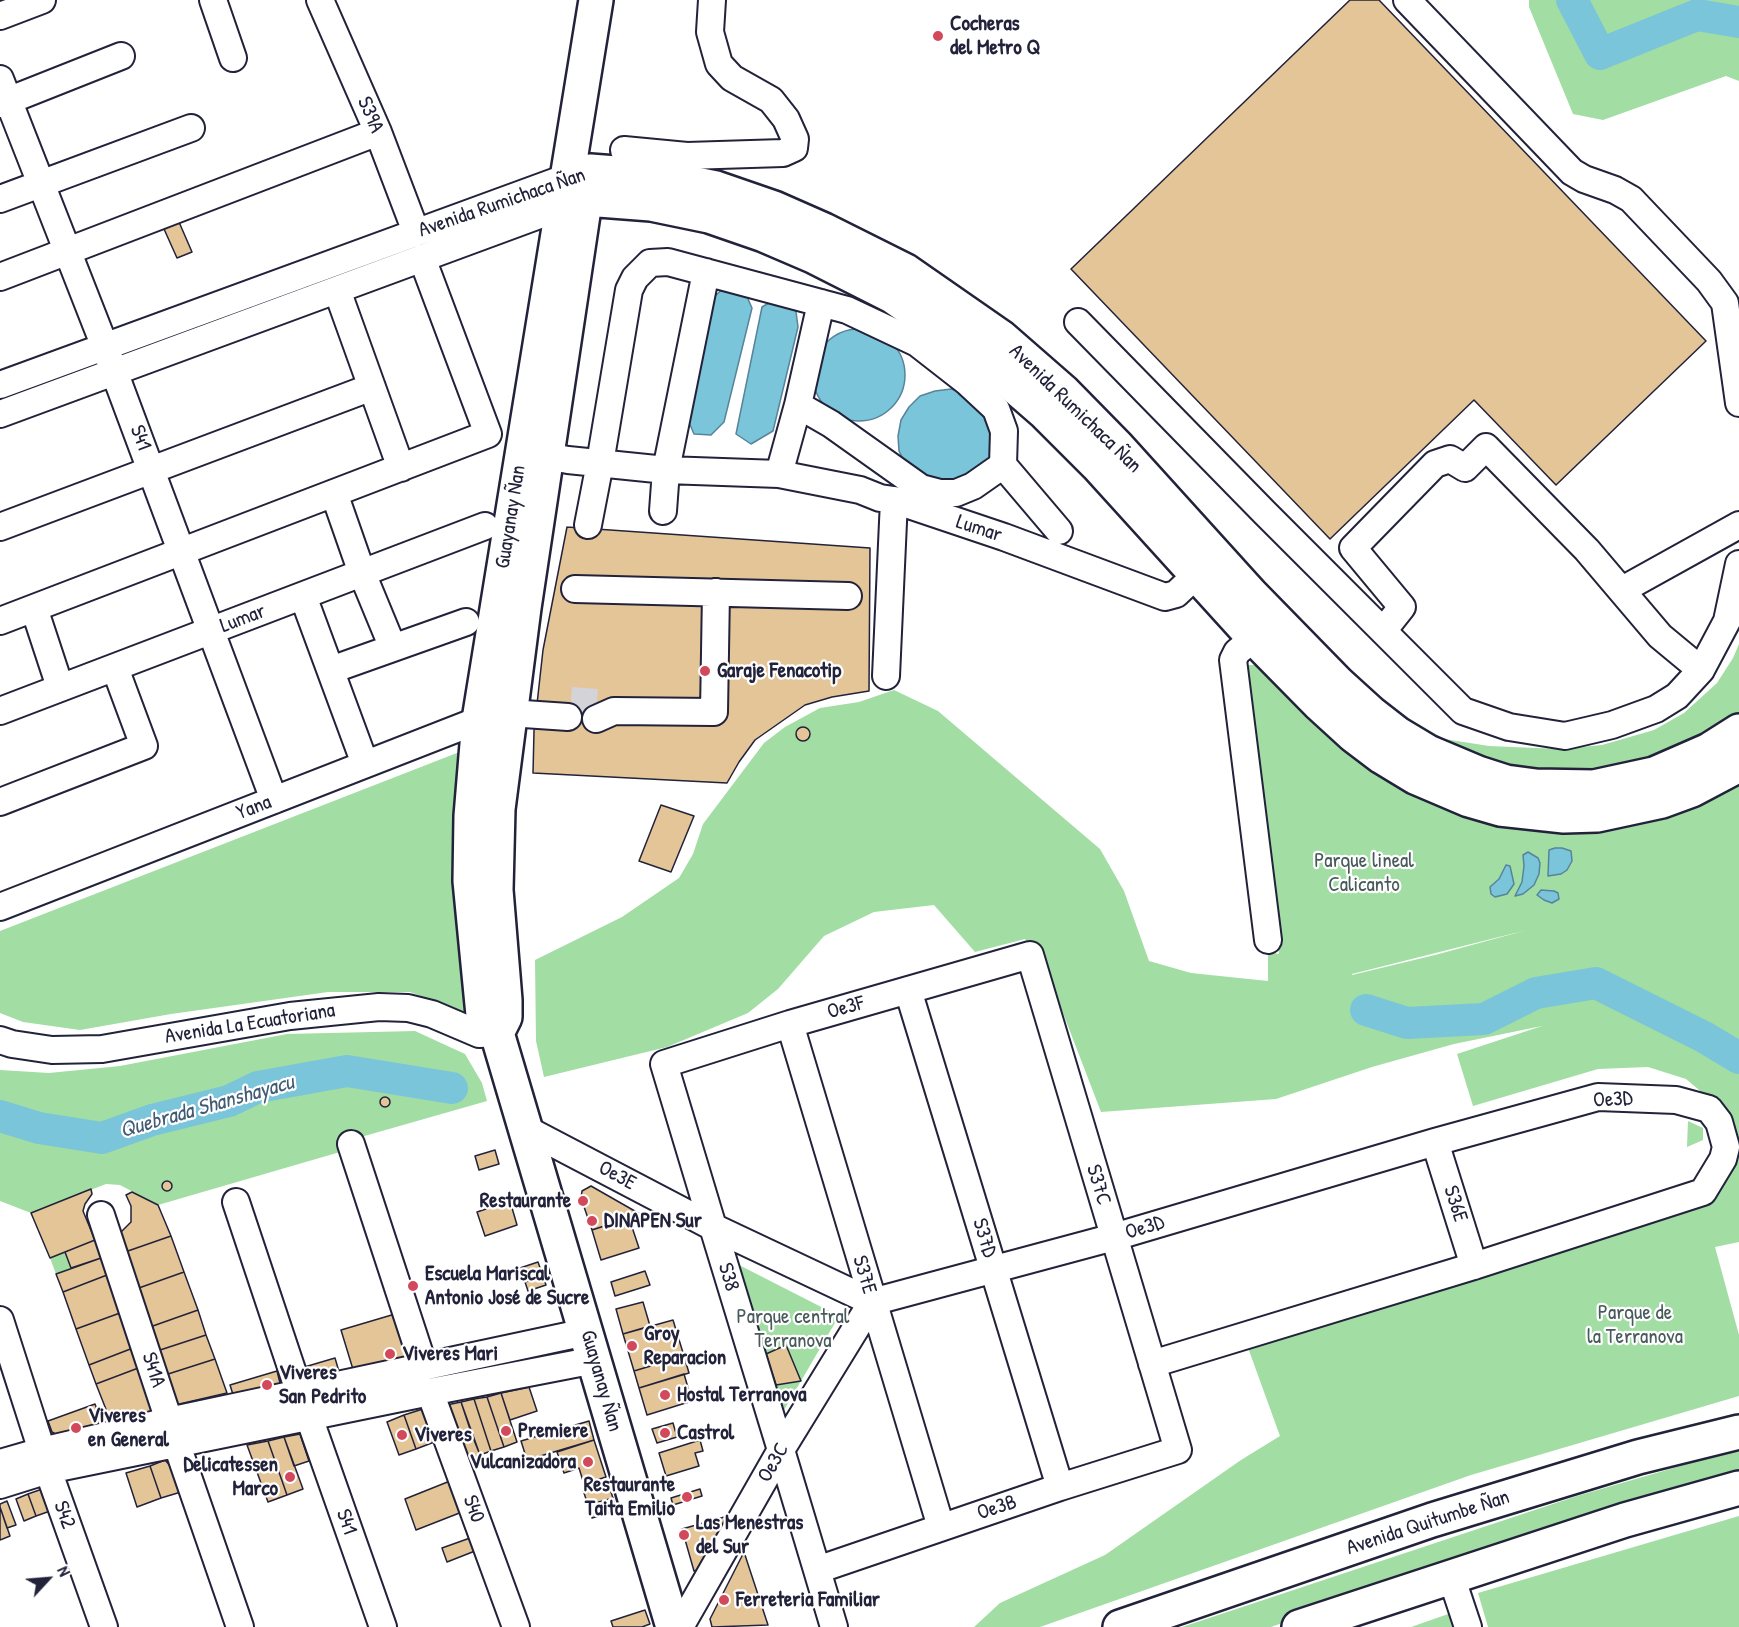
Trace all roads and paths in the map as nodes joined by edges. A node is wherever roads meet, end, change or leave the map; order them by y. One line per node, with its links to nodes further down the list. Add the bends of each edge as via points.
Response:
1 (42, 0): 8 (street)
2 (213, 0): 10 (street)
3 (320, 0): 13 (street, S39A)
4 (596, 0): 16 (main road, Guayanay Ñan)
5 (617, 0): 16 (main road, Guayanay Ñan)
6 (712, 0): 14 (street, via 710,32 719,64 732,78 771,100 786,119 795,139 794,148 783,153 687,156)
7 (1407, 0): 30 (street, via 1572,172 1631,199 1709,281 1725,303)
8 (0, 16)
9 (121, 56): 11 (street)
10 (233, 57)
11 (3, 94): 15 (street, S41)
12 (191, 128): 15 (street)
13 (378, 132): 18 (street, S39A); 19 (street)
14 (624, 150)
15 (41, 183): 17 (street); 19 (street, S41)
16 (576, 188): 18 (street, Avenida Rumichaca Ñan); 20 (street, Avenida Rumichaca Ñan); 33 (main road, Guayanay Ñan); 42 (main road, Guayanay Ñan); 51 (main road, Avenida Rumichaca Ñan, via 655,176 716,188 824,230 906,272 1001,338 1064,393 1117,446)
17 (0, 199)
18 (416, 232): 26 (street, Avenida Rumichaca Ñan)
19 (68, 252): 22 (street); 26 (street, S41)
20 (422, 258): 23 (street, Avenida Rumichaca Ñan); 36 (street, via 488,434)
21 (706, 272): 24 (street); 34 (street, via 668,262 650,263 635,278 629,290); 38 (street)
22 (0, 277)
23 (337, 290): 27 (street, Avenida Rumichaca Ñan); 29 (street)
24 (821, 303): 31 (street); 35 (street, via 847,310 917,343 967,382 996,409 1004,431)
25 (1078, 322): 62 (street)
26 (105, 347): 27 (street, S41); 28 (street, Avenida Rumichaca Ñan)
27 (115, 373): 32 (street, Avenida Rumichaca Ñan); 37 (street, S41)
28 (0, 385)
29 (372, 387): 36 (street); 37 (street)
30 (1739, 404)
31 (798, 405): 35 (street, via 921,488 956,493); 39 (street)
32 (0, 414)
33 (546, 456): 34 (street); 42 (main road, Guayanay Ñan)
34 (600, 463): 38 (street); 44 (street)
35 (1003, 465): 48 (street)
36 (400, 468): 40 (street)
37 (152, 470): 47 (street); 49 (street, S41)
38 (666, 470): 39 (street); 43 (street)
39 (779, 474): 41 (street)
40 (334, 493): 49 (street); 52 (street)
41 (887, 499): 51 (street, Lumar, via 1004,537 1165,597 1176,594); 68 (street)
42 (526, 506): 70 (main road, Guayanay Ñan)
43 (663, 511)
44 (588, 525)
45 (1739, 525): 54 (street)
46 (485, 526): 52 (street, Lumar)
47 (0, 527)
48 (1059, 531)
49 (182, 552): 58 (street); 61 (street, S41)
50 (1739, 564): 67 (street, via 1726,621)
51 (1207, 566): 63 (main road, Avenida Rumichaca Ñan); 77 (main road, Avenida Rumichaca Ñan, via 1371,713 1428,752 1478,774 1526,785 1594,787)
52 (362, 573): 56 (street, Lumar); 64 (street)
53 (575, 589): 55 (street)
54 (1622, 590): 62 (street, via 1486,447 1465,468 1450,459 1435,464 1353,548 1402,607); 67 (street, via 1660,636)
55 (716, 592): 57 (street); 72 (street, via 714,712)
56 (303, 596): 61 (street, Lumar); 66 (street)
57 (848, 596)
58 (34, 608): 59 (street); 69 (street)
59 (0, 621)
60 (466, 622): 64 (street)
61 (211, 631): 65 (street, Lumar); 78 (street, S41)
62 (1383, 632): 67 (street, via 1463,711 1509,727 1566,736 1656,709 1677,696)
63 (1254, 638): 77 (main road, Avenida Rumichaca Ñan, via 1353,735 1406,772 1441,789 1500,809 1564,816 1597,815); 81 (street, via 1233,660)
64 (393, 648): 66 (street)
65 (115, 668): 69 (street, Lumar); 79 (street, via 144,746)
66 (331, 670): 75 (street)
67 (1701, 670)
68 (886, 676)
69 (60, 687): 73 (street, Lumar)
70 (500, 709): 71 (street); 75 (street, Yana); 85 (main road, Guayanay Ñan, via 496,890 505,1017)
71 (570, 709)
72 (603, 710)
73 (0, 711)
74 (1739, 731): 77 (main road, Avenida Rumichaca Ñan, via 1709,750 1654,774)
75 (365, 764): 78 (street, Yana)
76 (1739, 765): 77 (main road, Avenida Rumichaca Ñan, via 1662,801)
77 (1625, 795)
78 (274, 800): 80 (street, Yana)
79 (0, 802)
80 (0, 907)
81 (1268, 939)
82 (1030, 955): 83 (street, Oe3F); 94 (street, S37C)
83 (908, 990): 84 (street, Oe3F); 96 (street, S37D)
84 (790, 1024): 87 (street, Oe3F); 97 (street, S37E)
85 (497, 1033): 86 (street, Avenida La Ecuatoriana, via 479,1034 408,1008 379,1007 290,1016 102,1049 52,1050); 88 (main road, Guayanay Ñan)
86 (0, 1040)
87 (664, 1064): 93 (street, S38)
88 (524, 1128): 93 (street, Oe3E); 99 (main road, Guayanay Ñan)
89 (1435, 1142): 94 (street, Oe3D); 95 (street, S36E); 95 (street, Oe3D, via 1598,1097 1676,1100 1696,1105 1709,1109 1723,1132 1723,1159 1704,1192)
90 (351, 1144): 101 (street, S40)
91 (236, 1202): 102 (street, S41)
92 (101, 1215): 104 (street, S41A)
93 (713, 1227): 97 (street, Oe3E); 105 (street, S38)
94 (1114, 1237): 96 (street, Oe3D); 100 (street, S37C)
95 (1474, 1266): 100 (street, Oe3D)
96 (994, 1270): 97 (street, Oe3D); 110 (street, S37D)
97 (872, 1302): 105 (street, Oe3C); 112 (street, S37E)
98 (0, 1320): 107 (street, S42)
99 (590, 1346): 101 (street); 119 (main road, Guayanay Ñan)
100 (1152, 1364): 106 (street, S37C)
101 (427, 1379): 102 (street); 118 (street, S40)
102 (304, 1405): 104 (street); 117 (street, S41)
103 (1739, 1432): 122 (main road, Avenida Quitumbe Ñan, via 1638,1457 1432,1520)
104 (173, 1433): 107 (street); 116 (street, S41A)
105 (781, 1450): 113 (street, S38); 120 (street, Oe3C)
106 (1178, 1450): 110 (street, Oe3B)
107 (45, 1460): 108 (street); 109 (street); 115 (street, S42)
108 (0, 1463)
109 (0, 1485)
110 (1060, 1487): 112 (street, Oe3B)
111 (1739, 1488): 114 (main road)
112 (940, 1527): 113 (street, Oe3B)
113 (817, 1570): 121 (street, S38)
114 (1451, 1576): 123 (main road); 124 (street)
115 (104, 1627)
116 (240, 1627)
117 (382, 1627)
118 (516, 1627)
119 (673, 1627)
120 (680, 1627)
121 (834, 1627)
122 (1120, 1627)
123 (1299, 1627)
124 (1468, 1627)

